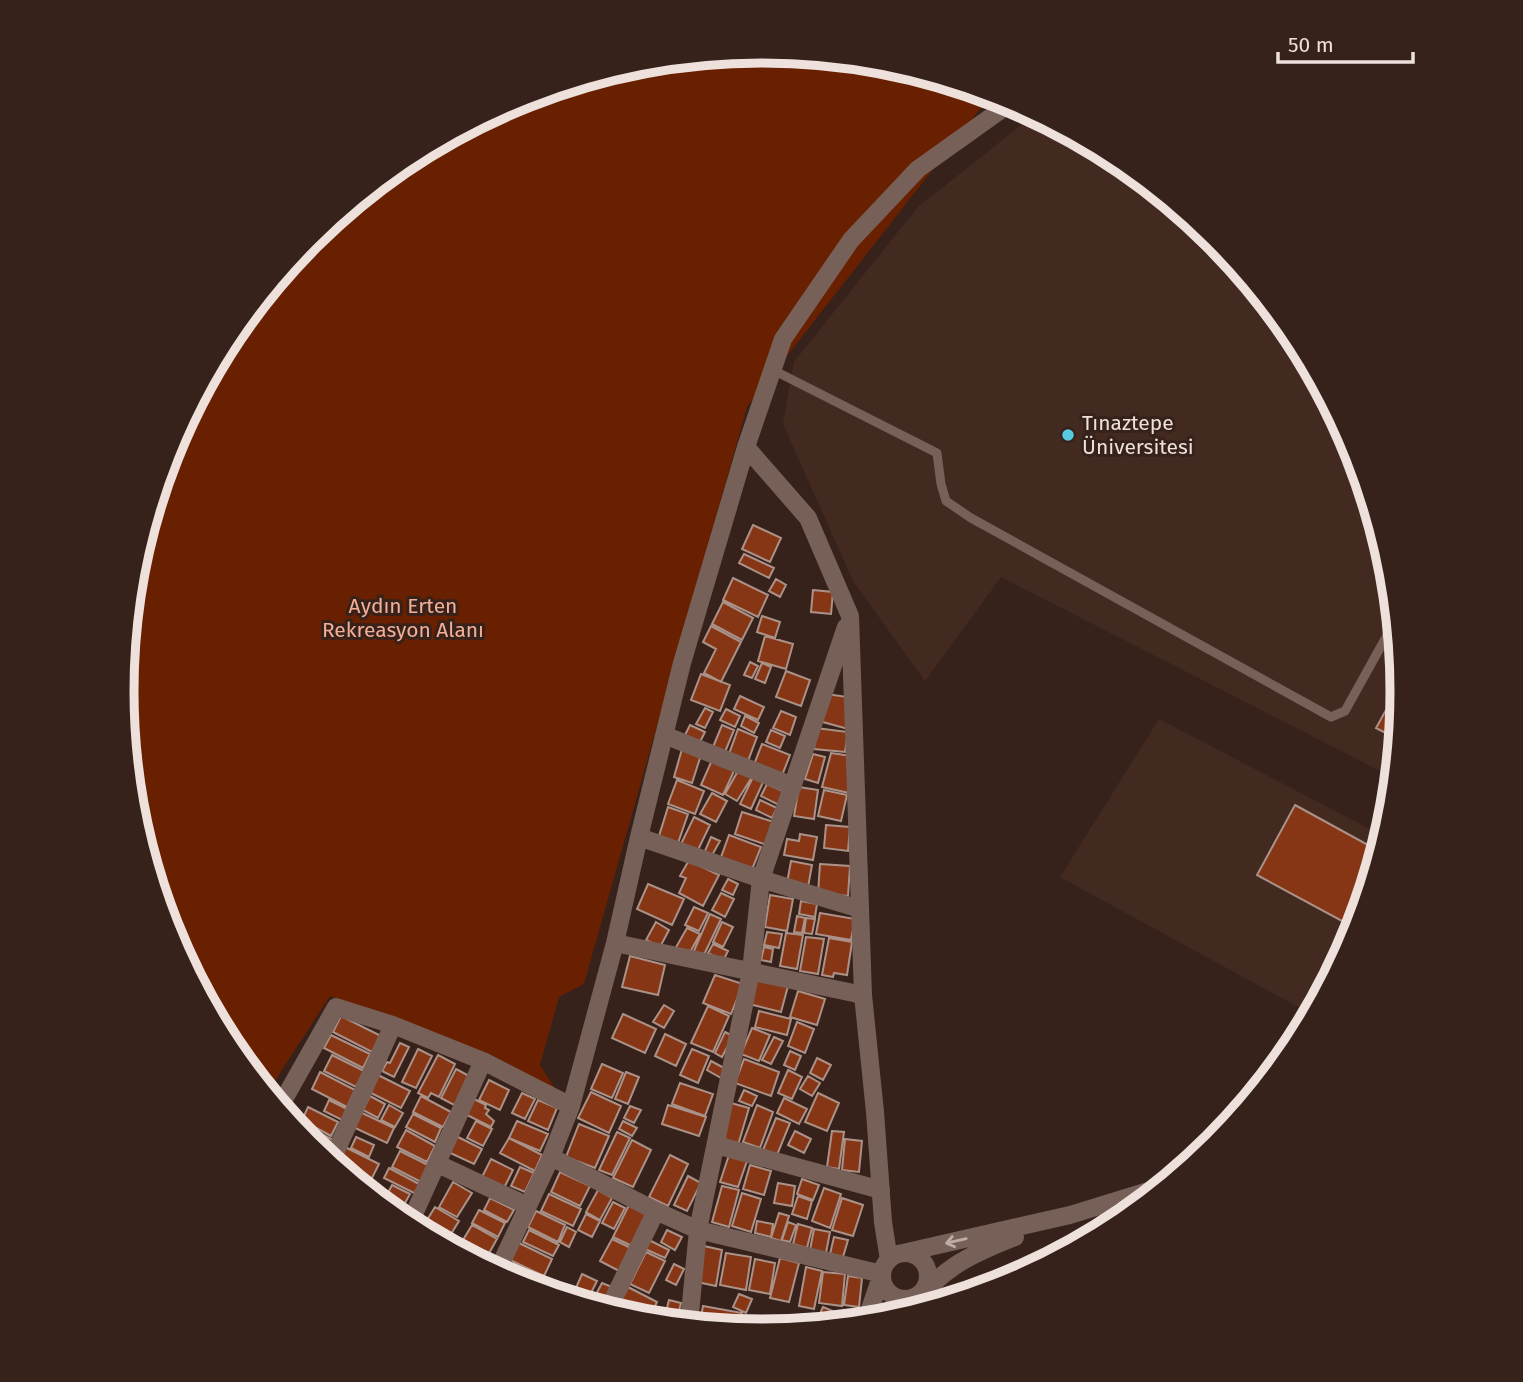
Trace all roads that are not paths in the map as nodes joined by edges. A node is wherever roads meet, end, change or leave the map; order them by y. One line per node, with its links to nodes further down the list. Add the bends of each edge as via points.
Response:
1 (1000, 110): 2 (street, via 918,169 851,240 783,339)
2 (773, 370): 3 (street); 5 (lane, via 937,453 946,501 971,518 1331,717 1345,711)
3 (746, 447): 4 (street, via 808,518); 6 (street)
4 (850, 616): 7 (street); 10 (street)
5 (1387, 636)
6 (664, 735): 7 (street); 8 (street)
7 (793, 786): 9 (street)
8 (639, 837): 9 (street); 11 (street)
9 (761, 879): 10 (street); 12 (street)
10 (860, 909): 13 (street)
11 (615, 943): 12 (street); 17 (street)
12 (751, 971): 13 (street); 18 (street)
13 (863, 995): 22 (street)
14 (393, 1025): 15 (street); 16 (street, via 336,1007); 19 (street)
15 (483, 1061): 17 (street); 21 (street)
16 (283, 1097)
17 (571, 1106): 20 (street)
18 (716, 1145): 22 (street); 28 (street)
19 (335, 1152)
20 (551, 1157): 24 (street); 25 (street)
21 (438, 1164): 24 (street); 26 (street)
22 (881, 1190): 30 (street)
23 (1136, 1195): 27 (street)
24 (528, 1206): 29 (street)
25 (656, 1212): 28 (street); 33 (street)
26 (414, 1214)
27 (1070, 1215): 30 (street, one-way to 30); 31 (street, via 976,1252)
28 (698, 1230): 30 (street); 35 (street)
29 (502, 1262)
30 (891, 1263): 31 (street, via 911,1254 918,1257 928,1278); 31 (street, via 883,1281 890,1294 910,1299); 34 (street)
31 (922, 1292): 32 (street)
32 (916, 1300)
33 (612, 1301)
34 (871, 1309)
35 (690, 1315)

